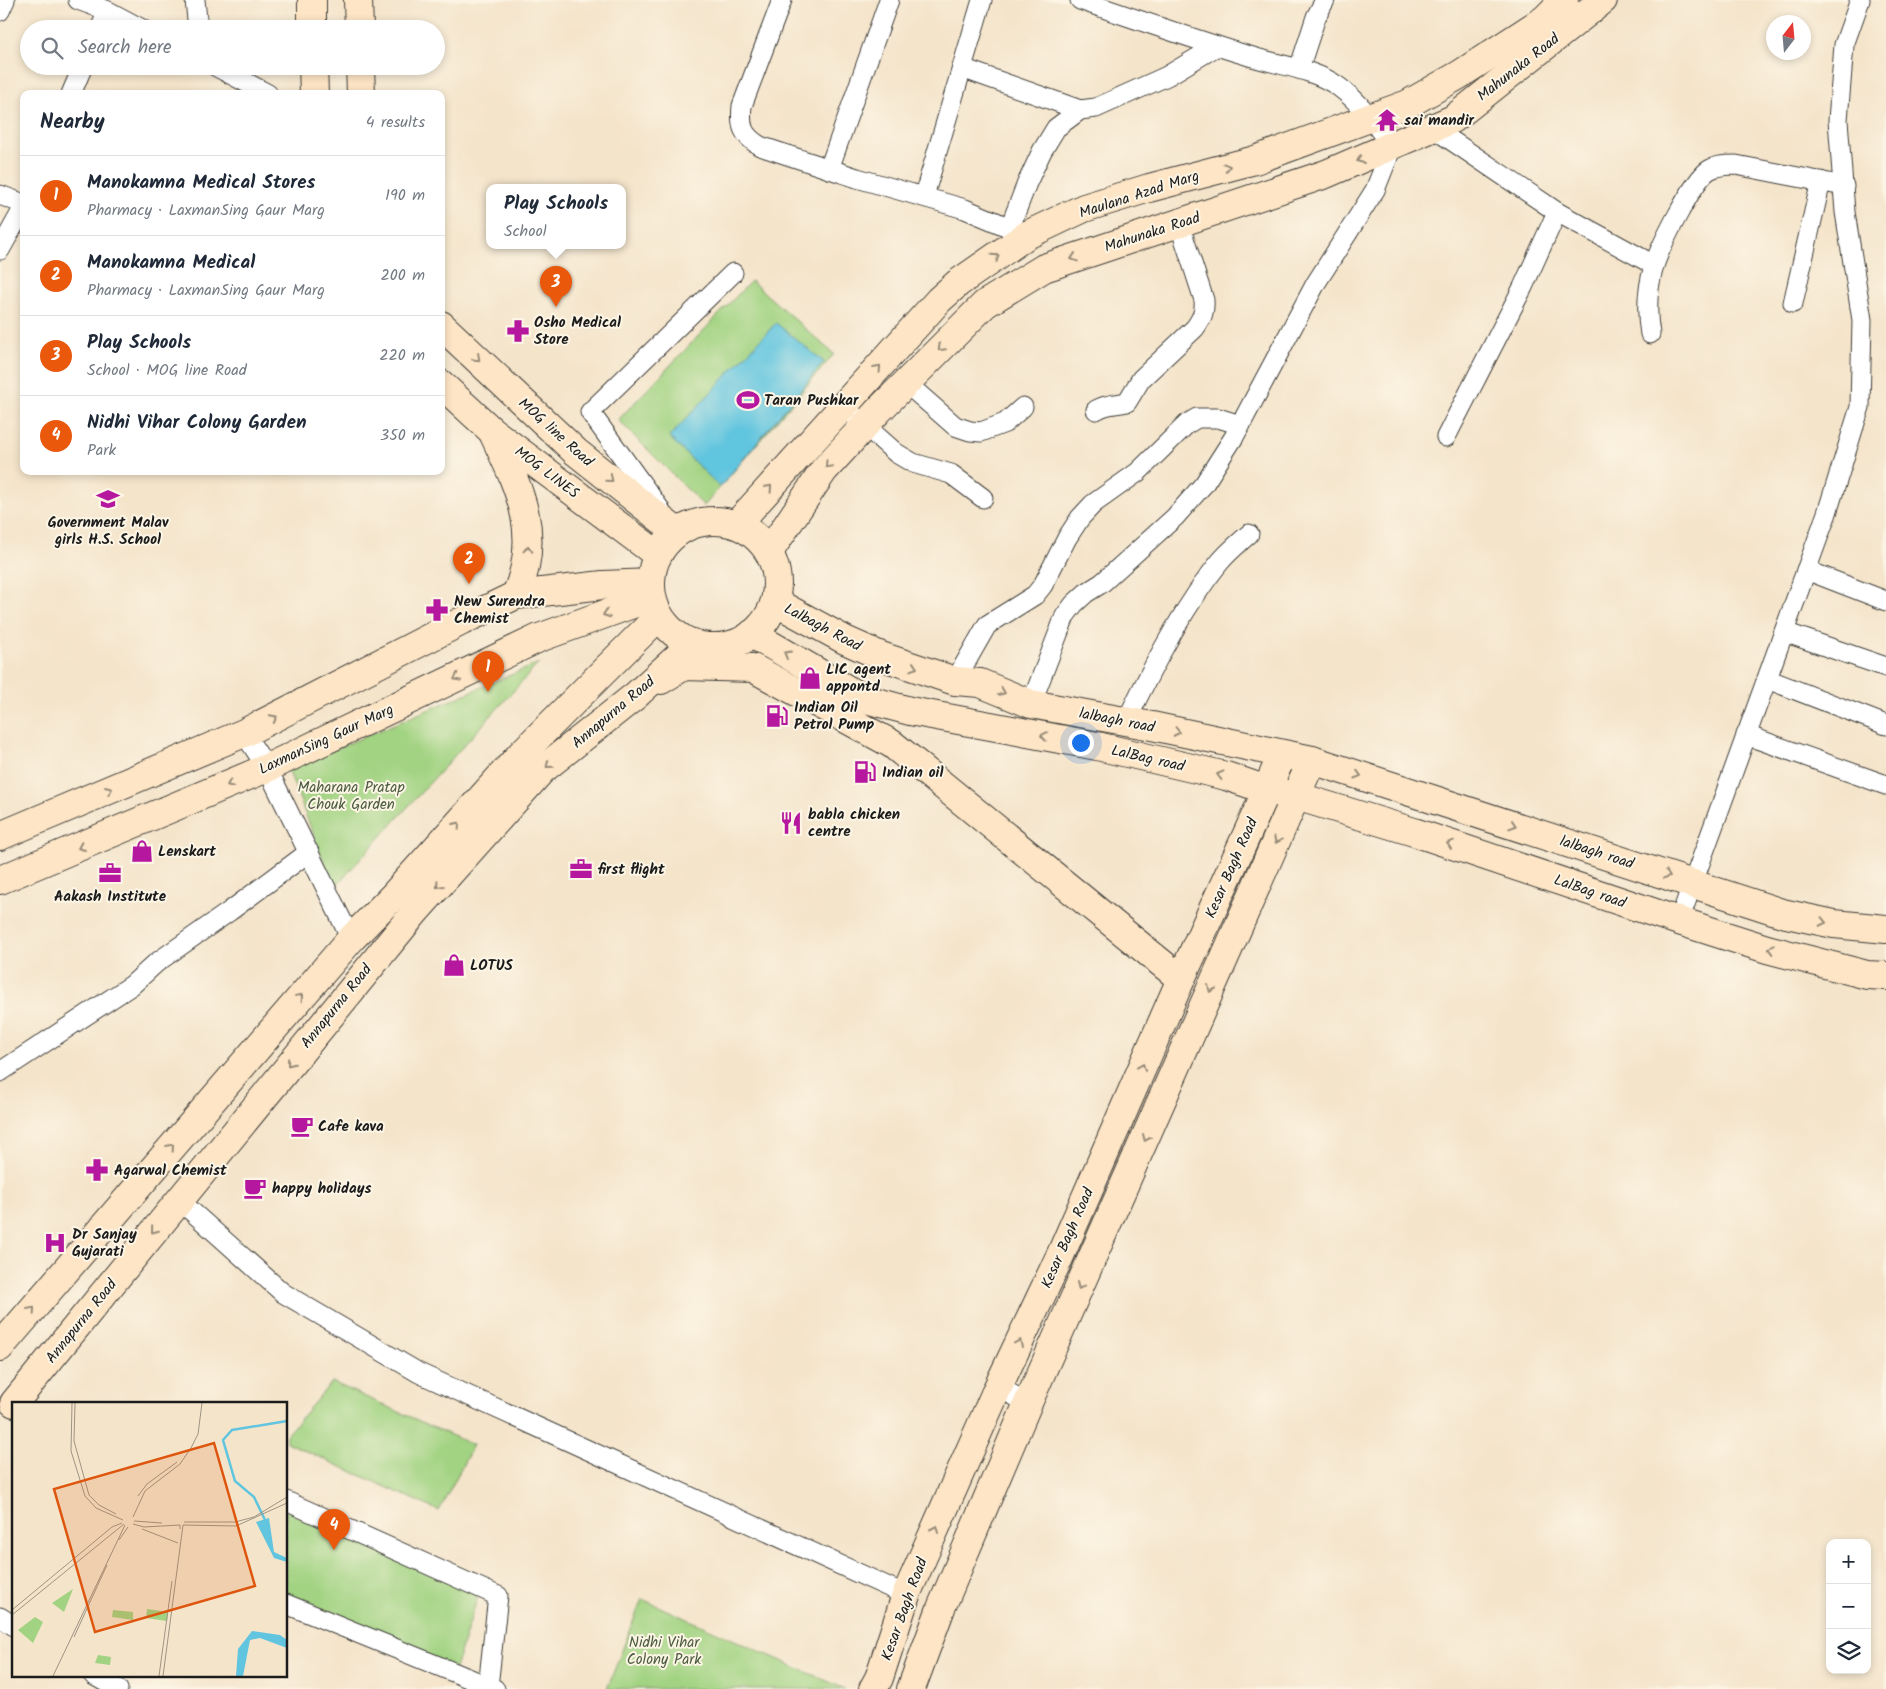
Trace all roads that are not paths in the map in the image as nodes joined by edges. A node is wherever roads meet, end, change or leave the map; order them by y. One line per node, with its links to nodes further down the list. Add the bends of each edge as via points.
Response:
1 (5, 0): 14 (street)
2 (78, 0): 15 (street)
3 (194, 0): 18 (street)
4 (312, 0): 19 (main road)
5 (358, 0): 20 (main road)
6 (782, 0): 36 (street, via 742,106 743,128 748,139 760,146)
7 (889, 0): 36 (street)
8 (982, 0): 22 (street)
9 (1325, 0): 23 (street)
10 (1564, 0): 33 (main road, Maulana Azad Marg, via 1545,18 1459,75 1408,104)
11 (1603, 0): 34 (main road, Mahunaka Road, via 1453,119)
12 (1860, 0): 38 (street, via 1844,45 1838,120)
13 (1087, 1): 21 (street)
14 (0, 11)
15 (108, 11): 16 (street); 17 (street)
16 (104, 20)
17 (125, 20)
18 (197, 20)
19 (312, 20)
20 (359, 20)
21 (1217, 46): 23 (street); 32 (street, via 1167,76 1096,108)
22 (962, 68): 32 (street); 40 (street)
23 (1299, 69): 33 (street, via 1338,86)
24 (79, 75): 28 (street)
25 (232, 75): 29 (street)
26 (313, 75): 30 (main road)
27 (360, 75): 31 (main road)
28 (73, 90)
29 (260, 90)
30 (314, 90)
31 (361, 90)
32 (1080, 110): 45 (street, via 1056,128 1042,151 1027,183)
33 (1371, 118): 35 (street); 45 (main road, Maulana Azad Marg, one-way to 33, via 1149,188 1255,160)
34 (1433, 128): 35 (main road, Mahunaka Road); 43 (street)
35 (1392, 147): 44 (main road, Mahunaka Road, one-way to 44, via 1326,174); 57 (street, via 1375,190 1316,283)
36 (829, 169): 40 (street)
37 (1821, 181): 38 (street); 47 (street, via 1736,165 1710,170 1686,198); 49 (street)
38 (1844, 186): 67 (street, via 1862,320 1860,406)
39 (0, 195): 41 (street)
40 (924, 196): 45 (street)
41 (20, 203)
42 (20, 212): 46 (street)
43 (1557, 212): 47 (street); 60 (street, via 1523,287)
44 (1179, 223): 52 (main road, Mahunaka Road, one-way to 52, via 1044,268 985,304); 56 (street, via 1204,300 1202,319 1141,379 1127,402 1109,404)
45 (1018, 231): 54 (main road, Maulana Azad Marg, one-way to 45, via 938,300)
46 (0, 250)
47 (1654, 265): 51 (street, via 1647,315)
48 (733, 273): 63 (street, via 590,412)
49 (1793, 303)
50 (445, 329): 63 (main road, MOG line Road, one-way to 63, via 576,452)
51 (1650, 334)
52 (906, 383): 55 (street, via 955,426 970,431 981,432 1005,423); 58 (main road, Mahunaka Road)
53 (445, 388): 59 (main road, MOG LINES)
54 (843, 406): 58 (street); 62 (main road, Maulana Azad Marg, one-way to 54)
55 (1023, 407)
56 (1096, 410)
57 (1241, 425): 77 (street, via 1218,418 1197,418 1138,472 1093,504 1067,538 1039,590 987,625); 80 (street, via 1189,503 1102,583 1074,604 1065,616)
58 (864, 426): 61 (street, via 896,453 913,463 951,474); 65 (main road, Mahunaka Road, one-way to 65, via 824,470)
59 (492, 431): 66 (main road, MOG LINES); 68 (main road, one-way to 59, via 525,576 528,535 512,474)
60 (1446, 437)
61 (983, 498)
62 (737, 524): 63 (main road, via 716,520 695,523); 65 (main road, via 755,536)
63 (677, 532): 66 (main road)
64 (1249, 534): 81 (street, via 1220,562 1190,604 1152,667)
65 (769, 552): 71 (main road, via 777,576)
66 (658, 555): 69 (main road, via 653,569)
67 (1806, 570): 70 (street); 72 (street)
68 (516, 595): 69 (main road, via 619,584); 83 (main road, one-way to 68)
69 (654, 599): 74 (main road, via 679,636); 88 (main road, LaxmanSing Gaur Marg, one-way to 88, via 539,638); 98 (main road, Annapurna Road, one-way to 69, via 521,754)
70 (1886, 601)
71 (775, 602): 73 (main road, via 766,620); 77 (main road, Lalbagh Road, one-way to 77, via 881,656)
72 (1784, 632): 75 (street); 76 (street)
73 (752, 634): 74 (main road, via 734,644 713,647); 79 (main road, one-way to 73)
74 (693, 643): 78 (main road, Annapurna Road)
75 (1886, 667)
76 (1767, 679): 82 (street); 84 (street)
77 (955, 681): 80 (main road, lalbagh road, one-way to 80, via 980,683)
78 (635, 696): 85 (main road, via 684,666 754,668); 102 (main road, Annapurna Road, one-way to 102, via 542,770 415,912)
79 (862, 698): 85 (main road); 90 (main road, LalBag road, one-way to 79, via 1226,776 1097,746 910,711)
80 (1031, 704): 81 (main road, lalbagh road)
81 (1126, 722): 86 (main road, lalbagh road, one-way to 86)
82 (1886, 725)
83 (244, 733): 88 (street); 92 (main road, one-way to 83)
84 (1746, 735): 89 (street); 95 (street)
85 (892, 744): 100 (main road)
86 (1282, 754): 87 (main road, lalbagh road); 90 (main road, Kesar Bagh Road)
87 (1312, 760): 91 (main road, Kesar Bagh Road); 95 (main road, lalbagh road, one-way to 95)
88 (267, 768): 93 (street); 94 (main road, LaxmanSing Gaur Marg, one-way to 94)
89 (1886, 786)
90 (1267, 790): 91 (main road, LalBag road); 100 (main road, Kesar Bagh Road)
91 (1296, 796): 96 (main road, LalBag road, one-way to 91); 106 (main road, Kesar Bagh Road, one-way to 106)
92 (0, 836)
93 (309, 852): 98 (street); 101 (street, via 156,963 132,985)
94 (0, 880)
95 (1693, 884): 96 (street); 97 (main road, lalbagh road, one-way to 97, via 1782,913 1834,924)
96 (1679, 921): 99 (main road, LalBag road, one-way to 96, via 1867,975)
97 (1886, 929)
98 (351, 939): 103 (main road, Annapurna Road, one-way to 98)
99 (1886, 976)
100 (1180, 978): 104 (main road, Kesar Bagh Road, one-way to 100, via 1060,1256)
101 (0, 1072)
102 (179, 1200): 105 (main road, Annapurna Road, one-way to 105); 110 (street, via 283,1293 419,1373)
103 (0, 1347)
104 (998, 1387): 106 (street); 110 (main road, Kesar Bagh Road, one-way to 104)
105 (15, 1402)
106 (1028, 1403): 118 (main road, Kesar Bagh Road, via 941,1608)
107 (12, 1405): 108 (main road, Annapurna Road)
108 (0, 1420)
109 (288, 1502): 115 (street, via 498,1596)
110 (906, 1595): 117 (main road, Kesar Bagh Road)
111 (288, 1605): 115 (street)
112 (0, 1617): 113 (street)
113 (12, 1625)
114 (95, 1676): 116 (street)
115 (492, 1688)
116 (118, 1689)
117 (874, 1689)
118 (911, 1689)

